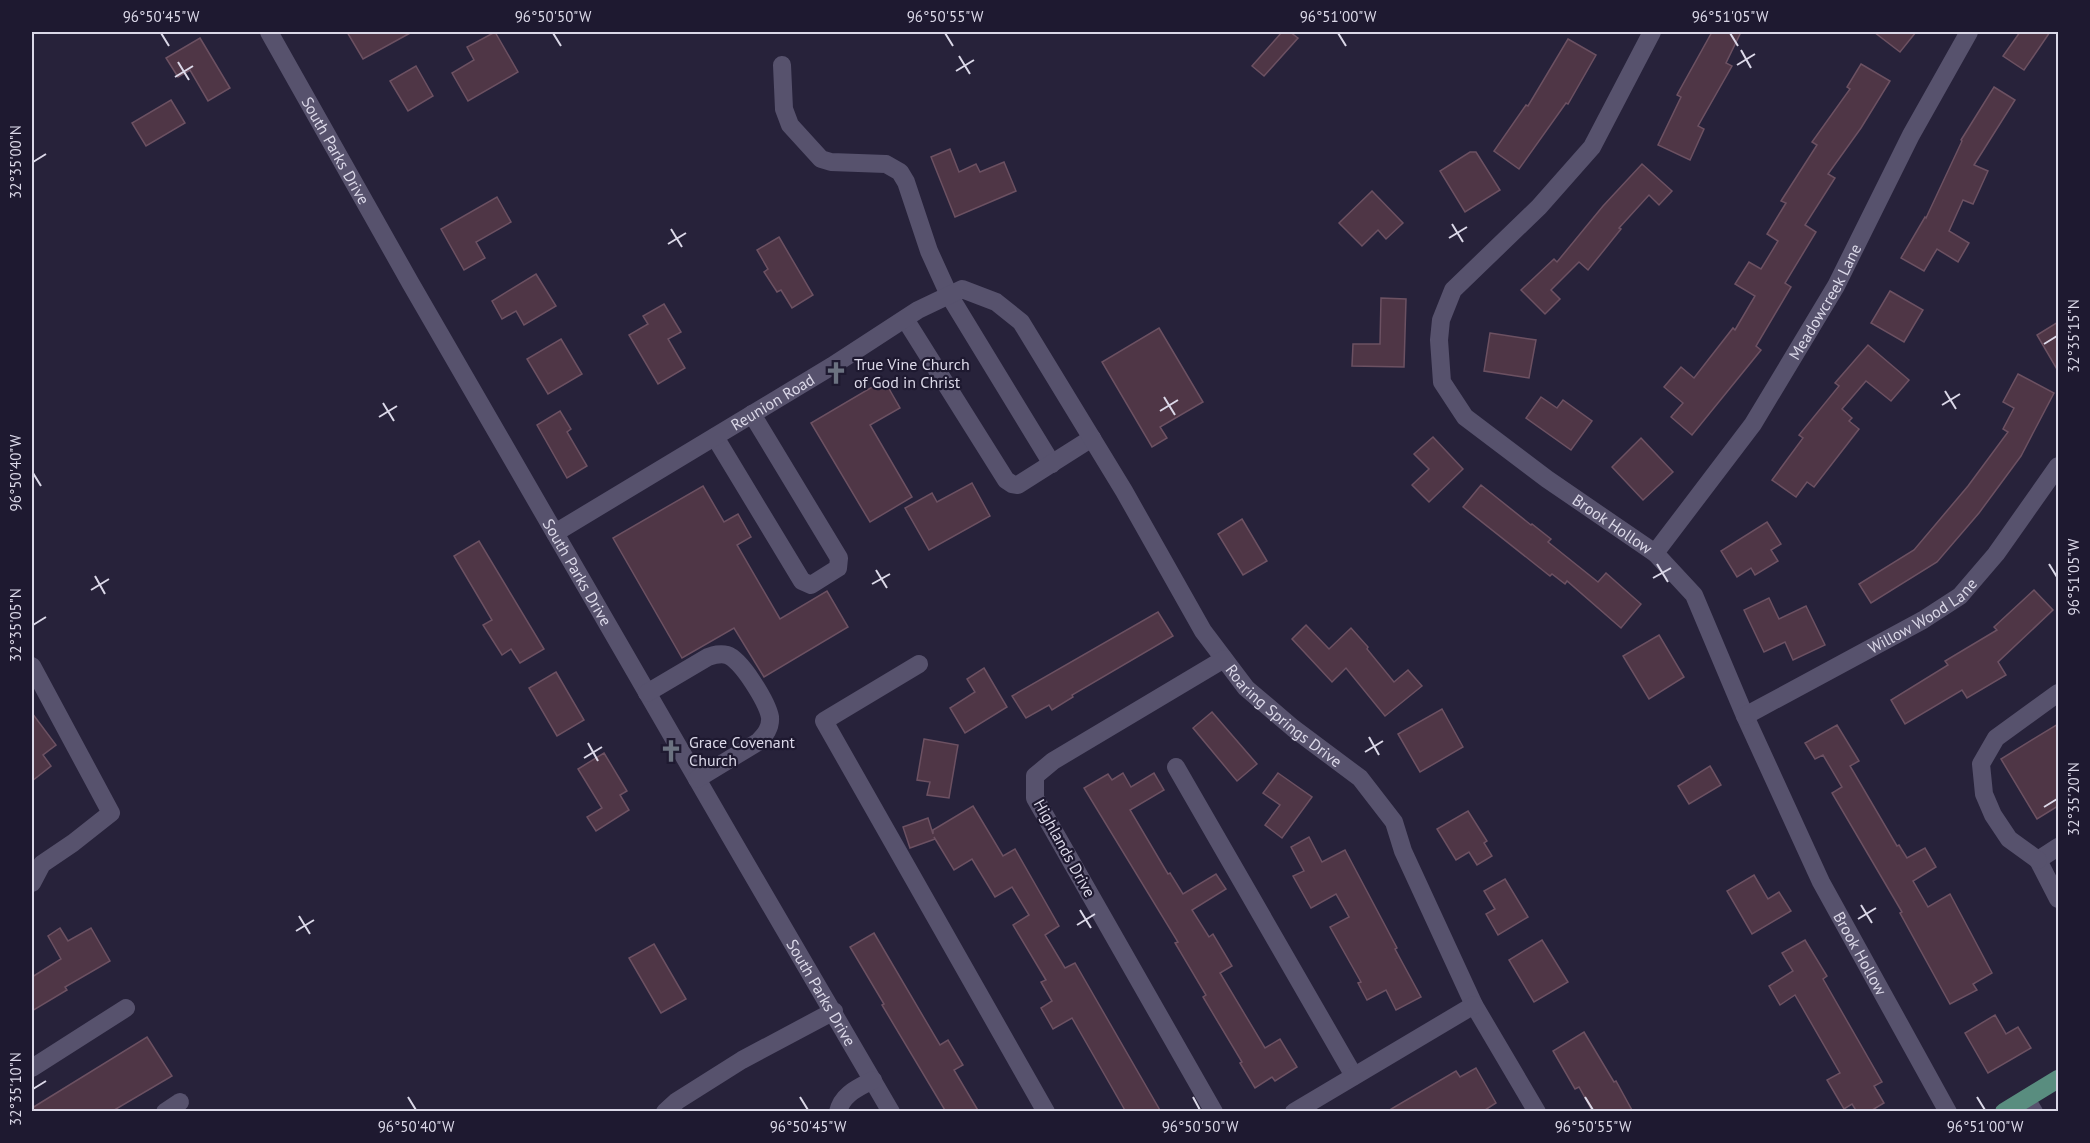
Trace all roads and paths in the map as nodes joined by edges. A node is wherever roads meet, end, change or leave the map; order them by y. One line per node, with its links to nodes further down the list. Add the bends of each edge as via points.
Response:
1 (269, 32): 13 (street, South Parks Drive)
2 (1652, 32): 14 (street, Brook Hollow, via 1592,147 1539,207 1453,290 1441,320 1439,340 1442,382 1465,417)
3 (1969, 32): 14 (street, Meadowcreek Lane, via 1911,135 1836,286 1759,414)
4 (782, 65): 5 (street, via 784,109 790,125 821,159 886,164 900,172)
5 (949, 295): 6 (street, Reunion Road); 7 (street, Reunion Road, via 962,289 996,302); 11 (street)
6 (905, 319): 8 (street, Reunion Road); 11 (street, via 1006,480 1018,485)
7 (1020, 322): 10 (street, Roaring Springs Drive)
8 (752, 414): 9 (street, Reunion Road); 9 (street, via 839,558 838,568 811,585 802,580)
9 (715, 436): 13 (street, Reunion Road)
10 (1092, 438): 11 (street); 15 (street, Roaring Springs Drive, via 1203,631)
11 (1052, 464)
12 (2058, 466): 20 (street, Willow Wood Lane, via 1996,555 1960,596)
13 (555, 533): 18 (street, South Parks Drive)
14 (1655, 553): 20 (street, Brook Hollow, via 1694,595)
15 (1224, 659): 27 (street, Roaring Springs Drive, via 1246,688 1359,778 1394,822 1403,851); 39 (street, Highlands Drive, via 1053,761 1035,776 1035,798)
16 (919, 664): 38 (street, via 824,722)
17 (32, 668): 25 (street, via 111,813 42,864)
18 (647, 693): 22 (street, South Parks Drive); 22 (street, via 719,654 728,655 742,667 765,706 770,717 766,735)
19 (2058, 693): 24 (street, via 1996,738 1981,764 1984,794 1993,815 2009,839)
20 (1745, 716): 42 (street, Brook Hollow, via 1821,882)
21 (1176, 767): 31 (street)
22 (697, 779): 29 (street, South Parks Drive)
23 (2058, 847): 24 (street)
24 (2038, 860): 26 (street)
25 (32, 883)
26 (2058, 898)
27 (1474, 1005): 31 (street); 41 (street, Roaring Springs Drive)
28 (126, 1008): 30 (street)
29 (834, 1011): 33 (street, South Parks Drive); 35 (street, via 742,1060)
30 (32, 1068)
31 (1354, 1076): 40 (street)
32 (2058, 1079): 34 (main road)
33 (873, 1080): 36 (street, via 846,1096); 37 (street, South Parks Drive)
34 (2030, 1105): 43 (main road)
35 (665, 1112)
36 (838, 1112)
37 (891, 1112)
38 (1046, 1112)
39 (1214, 1112)
40 (1294, 1112)
41 (1537, 1112)
42 (1948, 1112)
43 (2004, 1112)

